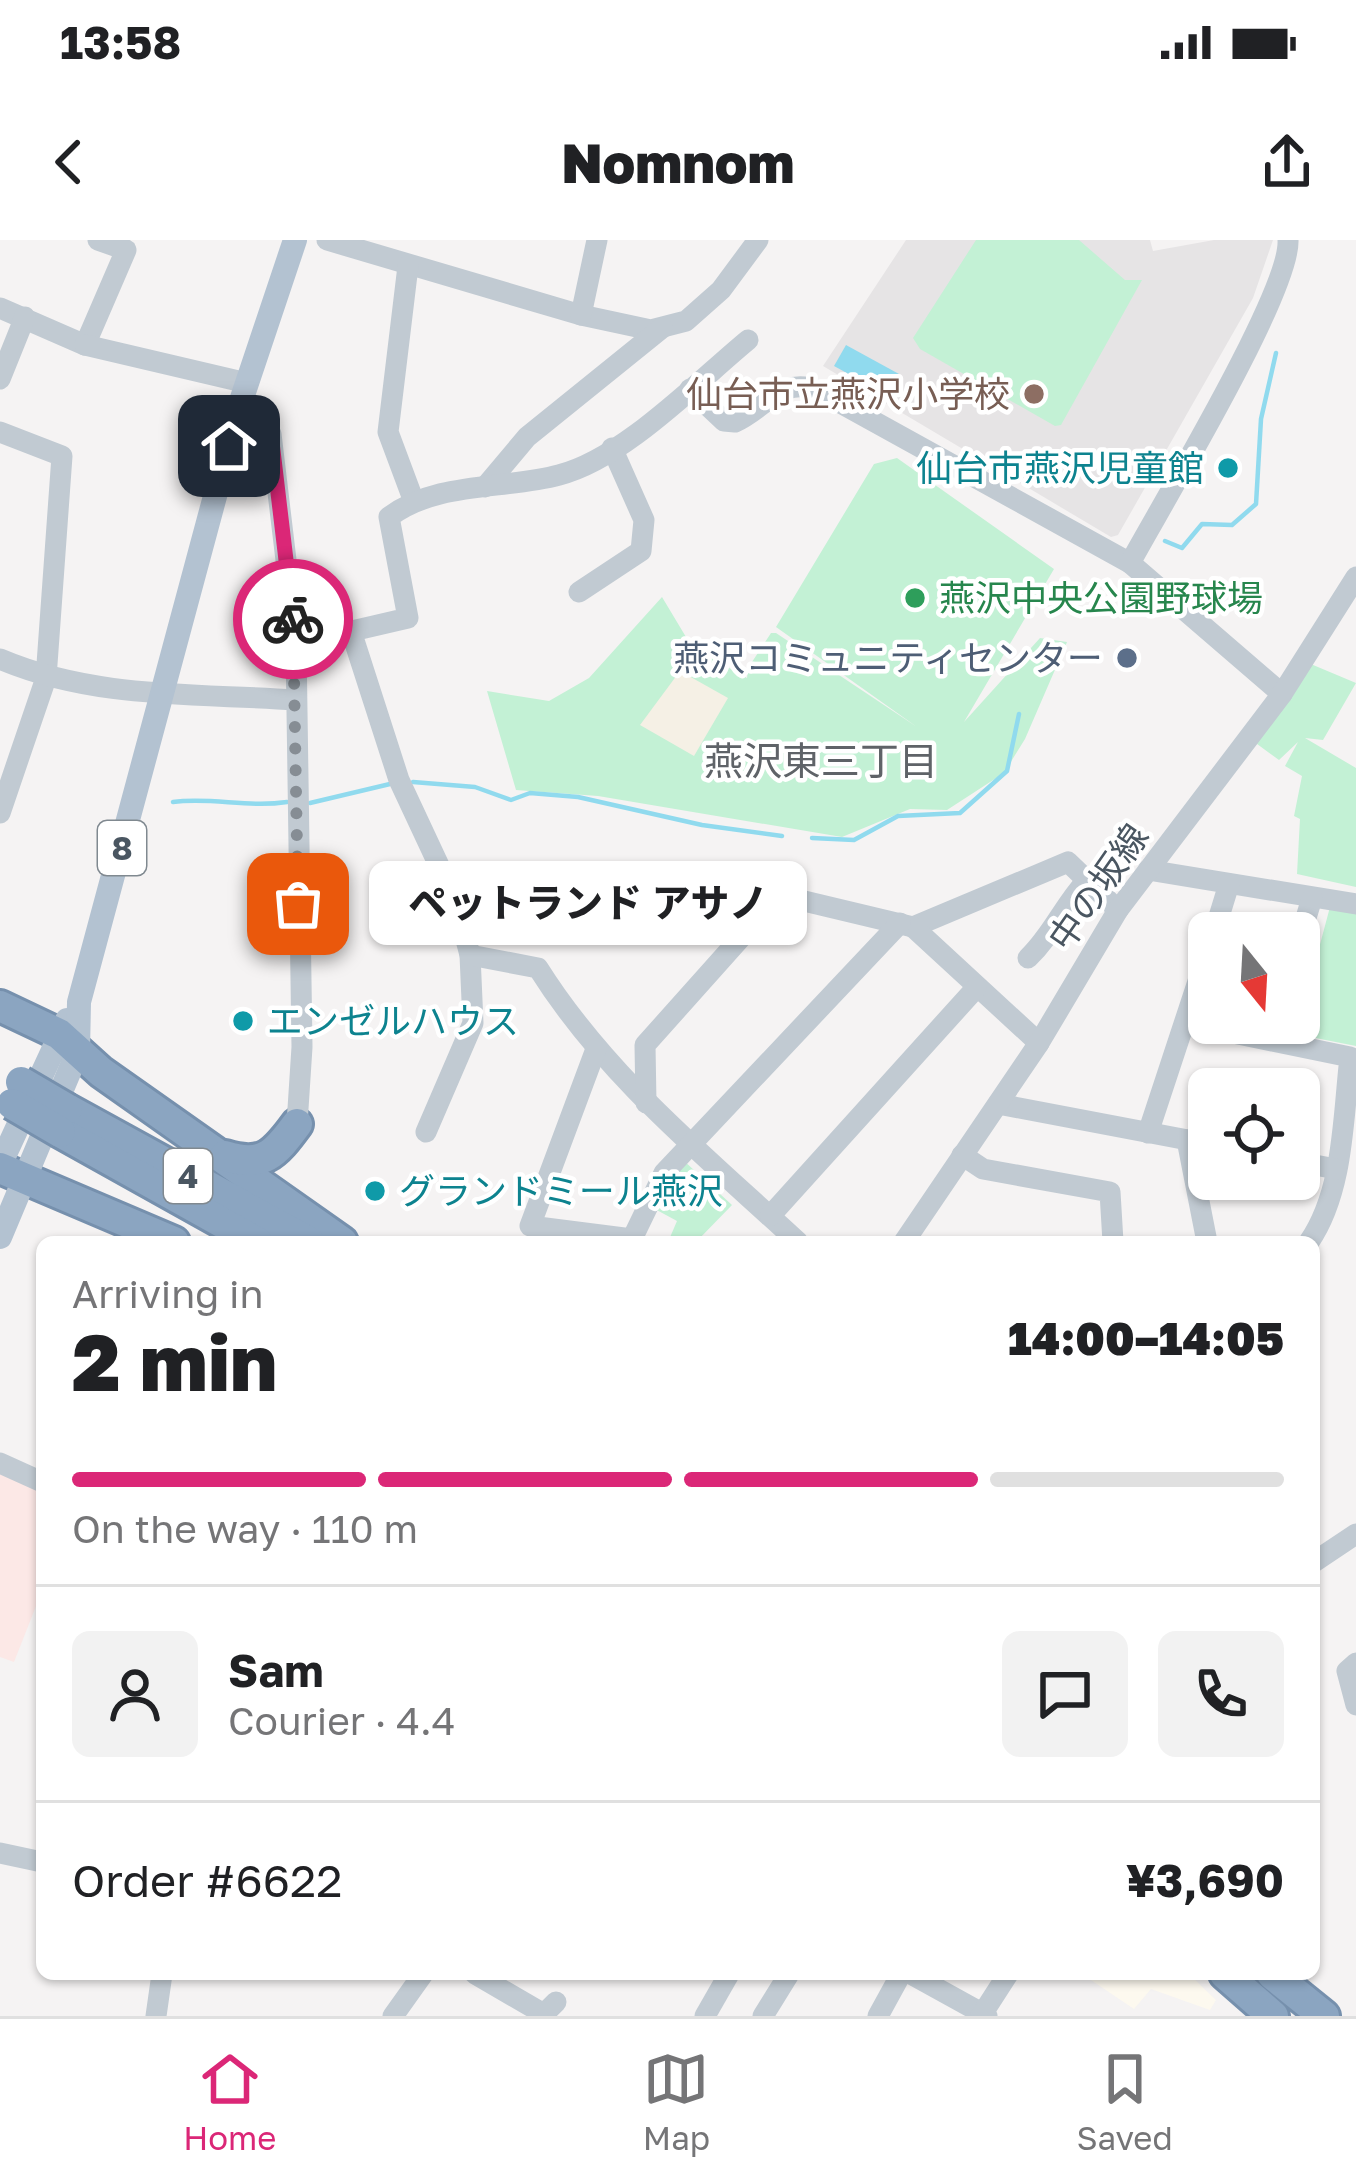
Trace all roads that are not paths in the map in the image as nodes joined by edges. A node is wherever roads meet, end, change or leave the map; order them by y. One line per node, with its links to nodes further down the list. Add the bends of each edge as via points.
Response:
1 (98, 240): 7 (street)
2 (295, 240): 17 (main road, 8)
3 (327, 240): 8 (street)
4 (597, 240): 10 (street)
5 (758, 240): 12 (street, via 721,290 686,321)
6 (1288, 240): 22 (street, via 1289,258 1252,338)
7 (128, 245): 14 (street)
8 (409, 266): 10 (street); 21 (street, via 388,432)
9 (0, 308): 11 (street)
10 (580, 315): 12 (street)
11 (25, 317): 14 (street); 15 (street)
12 (662, 327): 20 (street, via 527,437)
13 (748, 340): 16 (street)
14 (85, 345): 17 (street)
15 (0, 379)
16 (690, 388): 19 (street); 22 (street, via 724,421 803,384)
17 (243, 395): 26 (street, via 271,434); 29 (main road, 8)
18 (0, 432): 28 (street, via 62,456)
19 (612, 448): 20 (street, via 563,475); 23 (street, via 644,520 640,551)
20 (484, 487): 21 (street)
21 (412, 499): 25 (street, via 389,517 408,618)
22 (1130, 562): 30 (street)
23 (579, 592)
24 (1353, 592): 30 (street, 中の坂線)
25 (351, 631): 26 (street); 38 (street, via 399,781)
26 (296, 644): 31 (street)
27 (0, 658): 28 (street)
28 (46, 678): 29 (street); 32 (street)
29 (164, 693): 31 (street); 51 (main road, 8)
30 (1282, 694): 33 (street, 中の坂線)
31 (296, 700): 59 (street)
32 (0, 813)
33 (1148, 870): 35 (street); 40 (street, 中の坂線)
34 (1087, 880): 40 (street); 43 (street, via 1068,862); 45 (street)
35 (1229, 884): 37 (street); 41 (street)
36 (778, 895): 38 (street); 43 (street); 56 (street, via 645,1045)
37 (1312, 898): 39 (street); 42 (street)
38 (456, 902): 44 (street)
39 (1356, 904)
40 (1118, 910): 52 (street, 中の坂線)
41 (1220, 912)
42 (1308, 912)
43 (907, 925): 46 (street); 63 (street)
44 (470, 956): 54 (street, via 538,968); 60 (street, via 473,1023)
45 (1028, 958)
46 (976, 988): 52 (street); 71 (street)
47 (0, 1006): 51 (highway)
48 (1188, 1014): 49 (street)
49 (1185, 1023): 50 (street); 61 (street)
50 (1188, 1023)
51 (69, 1043): 64 (highway); 68 (main road, 8)
52 (1039, 1043): 57 (street, 中の坂線)
53 (1310, 1044): 67 (street, via 1350,1057)
54 (596, 1049): 56 (street); 76 (street, via 530,1226)
55 (8, 1088): 58 (highway, 4, bridge)
56 (646, 1103): 63 (street)
57 (998, 1104): 61 (street); 65 (street, 中の坂線)
58 (64, 1120): 73 (highway, 4); 74 (highway, 4)
59 (297, 1124): 64 (highway, via 267,1159 248,1164); 70 (highway)
60 (425, 1132)
61 (1148, 1132): 62 (street)
62 (1188, 1140)
63 (692, 1143): 71 (street); 77 (street, via 664,1173)
64 (222, 1156): 70 (highway)
65 (962, 1156): 79 (street, 中の坂線); 80 (street, via 983,1169 1110,1192)
66 (1320, 1166): 67 (street)
67 (1336, 1169): 82 (street)
68 (8, 1172): 72 (highway); 83 (main road, 8)
69 (1203, 1200): 81 (street)
70 (287, 1205): 75 (highway)
71 (770, 1216): 78 (street)
72 (160, 1236)
73 (248, 1236)
74 (297, 1236)
75 (333, 1236)
76 (608, 1236)
77 (633, 1236)
78 (792, 1236)
79 (908, 1236)
80 (1113, 1236)
81 (1206, 1236)
82 (1313, 1236)
83 (0, 1238)
84 (0, 1463): 85 (street)
85 (36, 1479)
86 (1356, 1534): 87 (street)
87 (1320, 1558)
88 (1356, 1664): 89 (street, via 1347,1671)
89 (1356, 1705)
90 (0, 1853): 91 (street)
91 (36, 1861)
92 (161, 1980): 104 (street)
93 (419, 1980): 105 (street)
94 (485, 1980): 102 (street, via 544,2014)
95 (725, 1980): 106 (street)
96 (785, 1980): 107 (street)
97 (899, 1980): 108 (street)
98 (922, 1980): 103 (street)
99 (1004, 1980): 103 (street)
100 (1232, 1980): 109 (highway)
101 (1279, 1980): 110 (highway)
102 (556, 2002)
103 (984, 2015)
104 (156, 2016)
105 (393, 2016)
106 (705, 2016)
107 (763, 2016)
108 (878, 2016)
109 (1273, 2016)
110 (1324, 2016)

